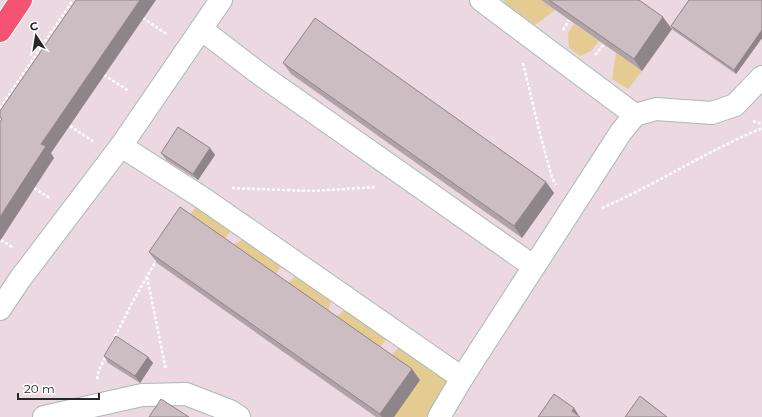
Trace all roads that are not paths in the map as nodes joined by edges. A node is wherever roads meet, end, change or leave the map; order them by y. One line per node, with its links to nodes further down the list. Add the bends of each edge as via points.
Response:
1 (21, 0): 5 (main road)
2 (221, 0): 4 (lane)
3 (481, 0): 7 (lane)
4 (201, 29): 8 (lane); 9 (lane, via 261,75)
5 (0, 30)
6 (762, 77): 7 (lane, via 735,104 712,113 656,109)
7 (635, 116): 9 (lane, via 621,132)
8 (121, 146): 10 (lane); 11 (lane, via 190,190)
9 (533, 266): 11 (lane)
10 (0, 308)
11 (462, 378): 14 (lane)
12 (232, 415): 13 (lane, via 186,394 171,394 142,395)
13 (44, 417)
14 (439, 417)

